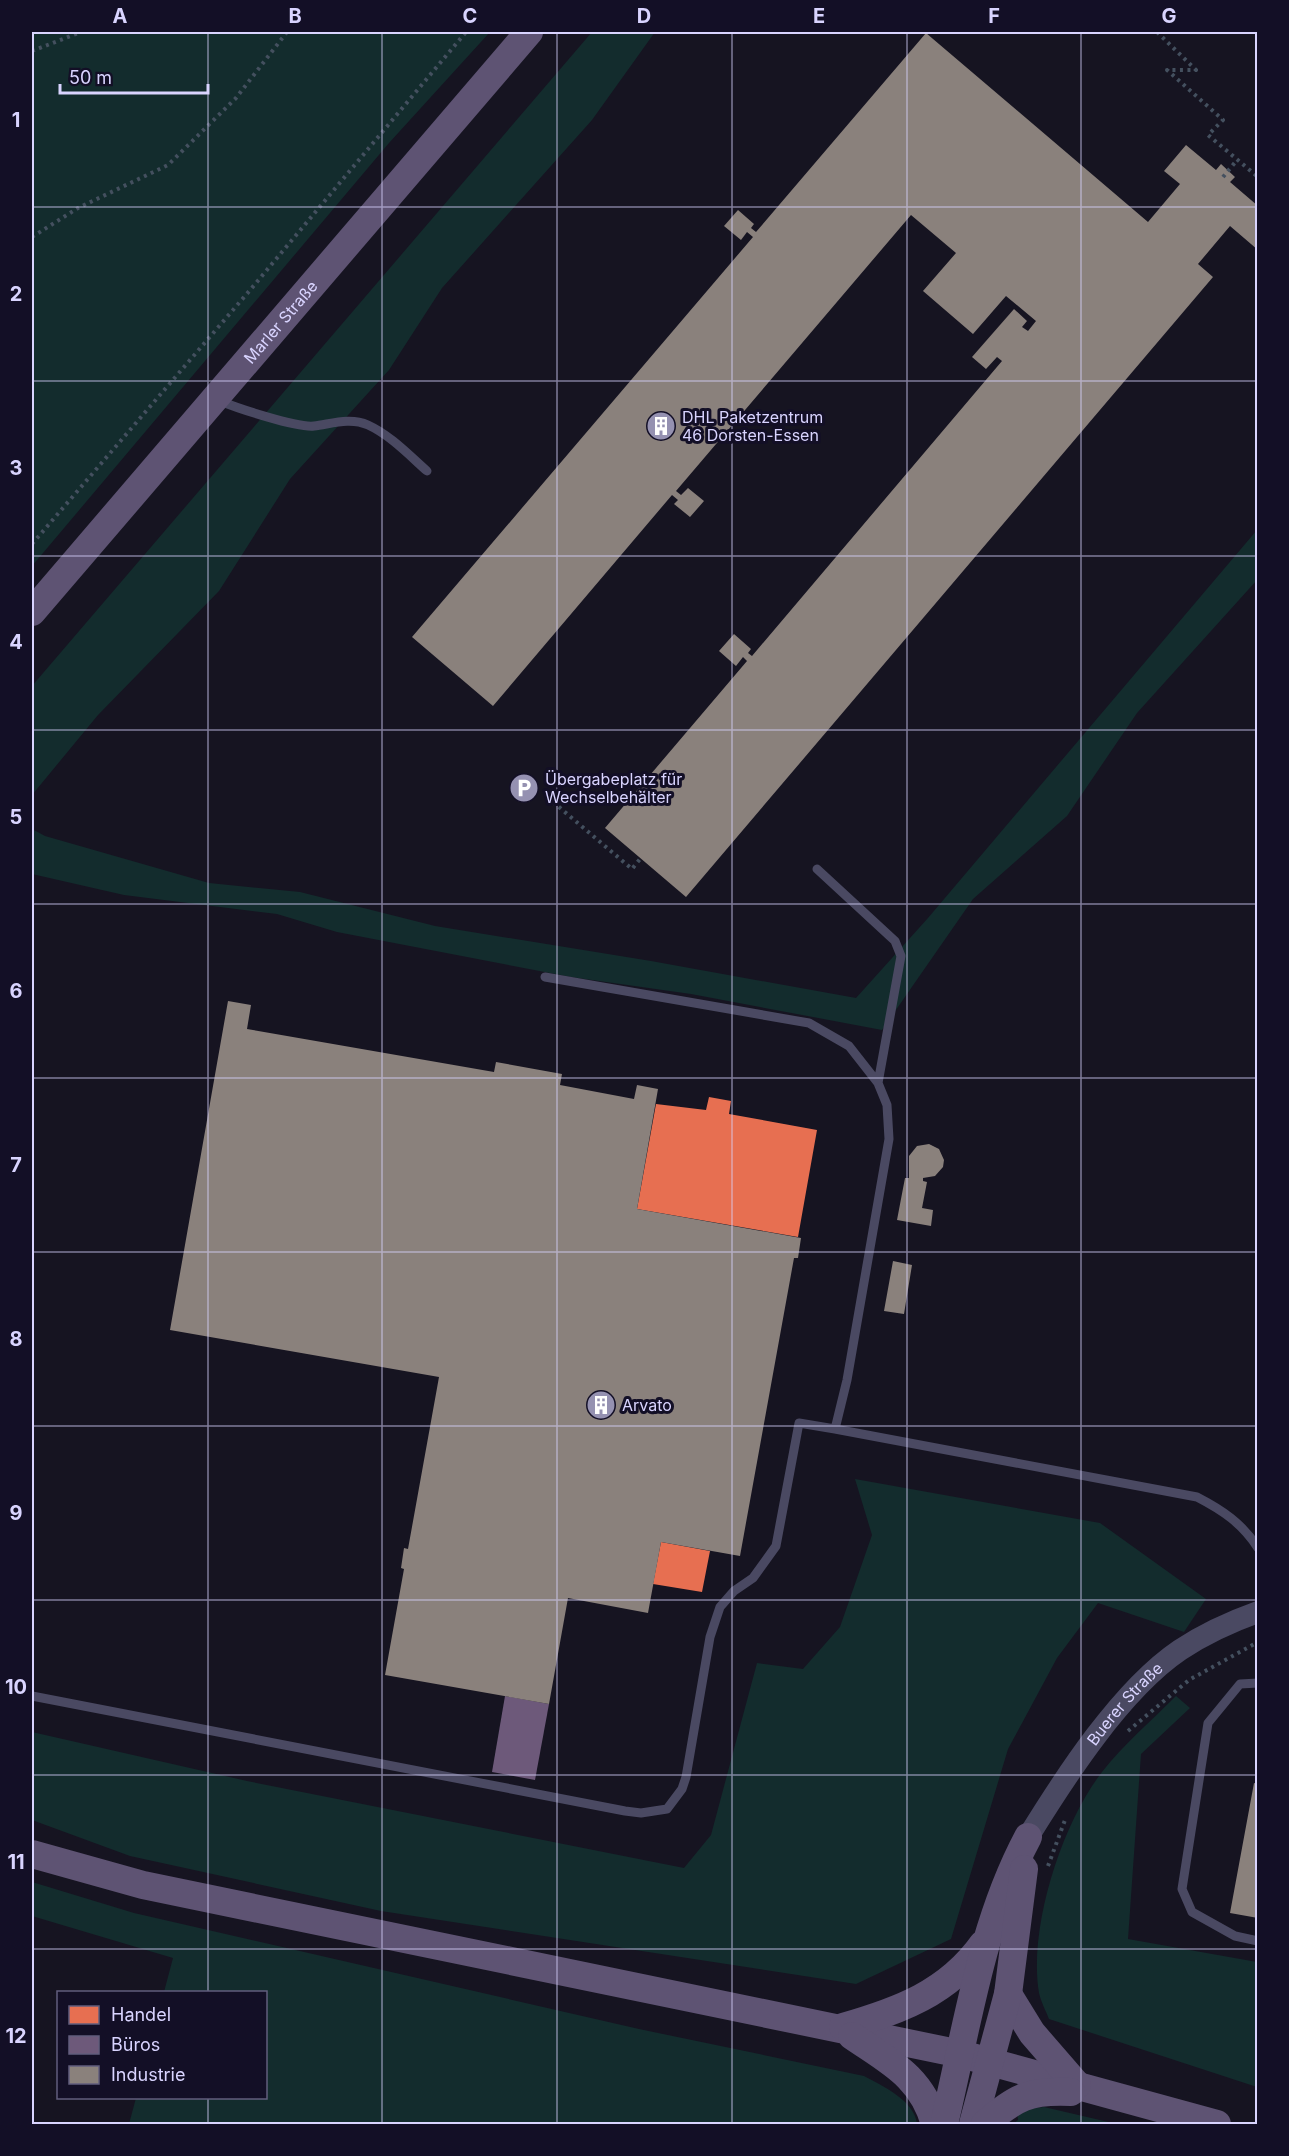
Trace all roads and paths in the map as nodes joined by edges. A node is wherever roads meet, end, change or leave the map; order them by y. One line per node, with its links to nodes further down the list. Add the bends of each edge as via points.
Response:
1 (81, 32): 6 (path)
2 (288, 32): 10 (path, via 236,98 168,165 78,208)
3 (466, 32): 13 (path)
4 (529, 32): 11 (main road, Marler Straße)
5 (1158, 32): 7 (path, via 1196,70 1167,70 1222,120 1208,135)
6 (32, 51)
7 (1238, 160): 8 (path); 9 (path)
8 (1223, 177)
9 (1257, 177)
10 (32, 237)
11 (215, 398): 12 (lane, via 246,412 312,427 325,422 368,424); 14 (main road, Marler Straße)
12 (427, 471)
13 (32, 544)
14 (32, 612)
15 (553, 802): 16 (path, via 632,868)
16 (640, 859)
17 (817, 868): 19 (lane, via 896,941 901,956)
18 (545, 978): 19 (lane, via 809,1023 849,1046)
19 (878, 1083): 20 (lane, via 887,1106 889,1139)
20 (836, 1429): 21 (lane, via 1197,1497 1243,1527); 25 (lane, via 799,1423 776,1546 753,1578 720,1607 710,1637 686,1777 667,1809 641,1814)
21 (1257, 1548)
22 (1257, 1612): 28 (street, Buerer Straße, via 1205,1635 1150,1676 1080,1757)
23 (1257, 1642): 26 (path, via 1189,1680)
24 (1257, 1683): 32 (lane, via 1240,1684 1208,1723 1182,1889 1192,1912 1235,1936)
25 (32, 1696)
26 (1126, 1734)
27 (1070, 1810): 30 (path)
28 (1028, 1837): 31 (main road, via 1010,1870); 33 (main road)
29 (32, 1854): 34 (main road, via 143,1885)
30 (1047, 1870)
31 (990, 1934): 34 (main road, via 954,1978 891,2013); 35 (main road)
32 (1257, 1941)
33 (1008, 1994): 36 (main road); 37 (main road, via 1032,2033)
34 (841, 2028): 35 (main road); 39 (main road, via 915,2082 930,2106)
35 (961, 2054): 36 (main road); 40 (main road)
36 (989, 2062): 37 (main road); 41 (main road)
37 (1077, 2085): 38 (main road)
38 (1112, 2095): 42 (main road, via 1043,2091 1016,2099); 43 (main road)
39 (935, 2124)
40 (944, 2124)
41 (973, 2124)
42 (985, 2124)
43 (1217, 2124)

